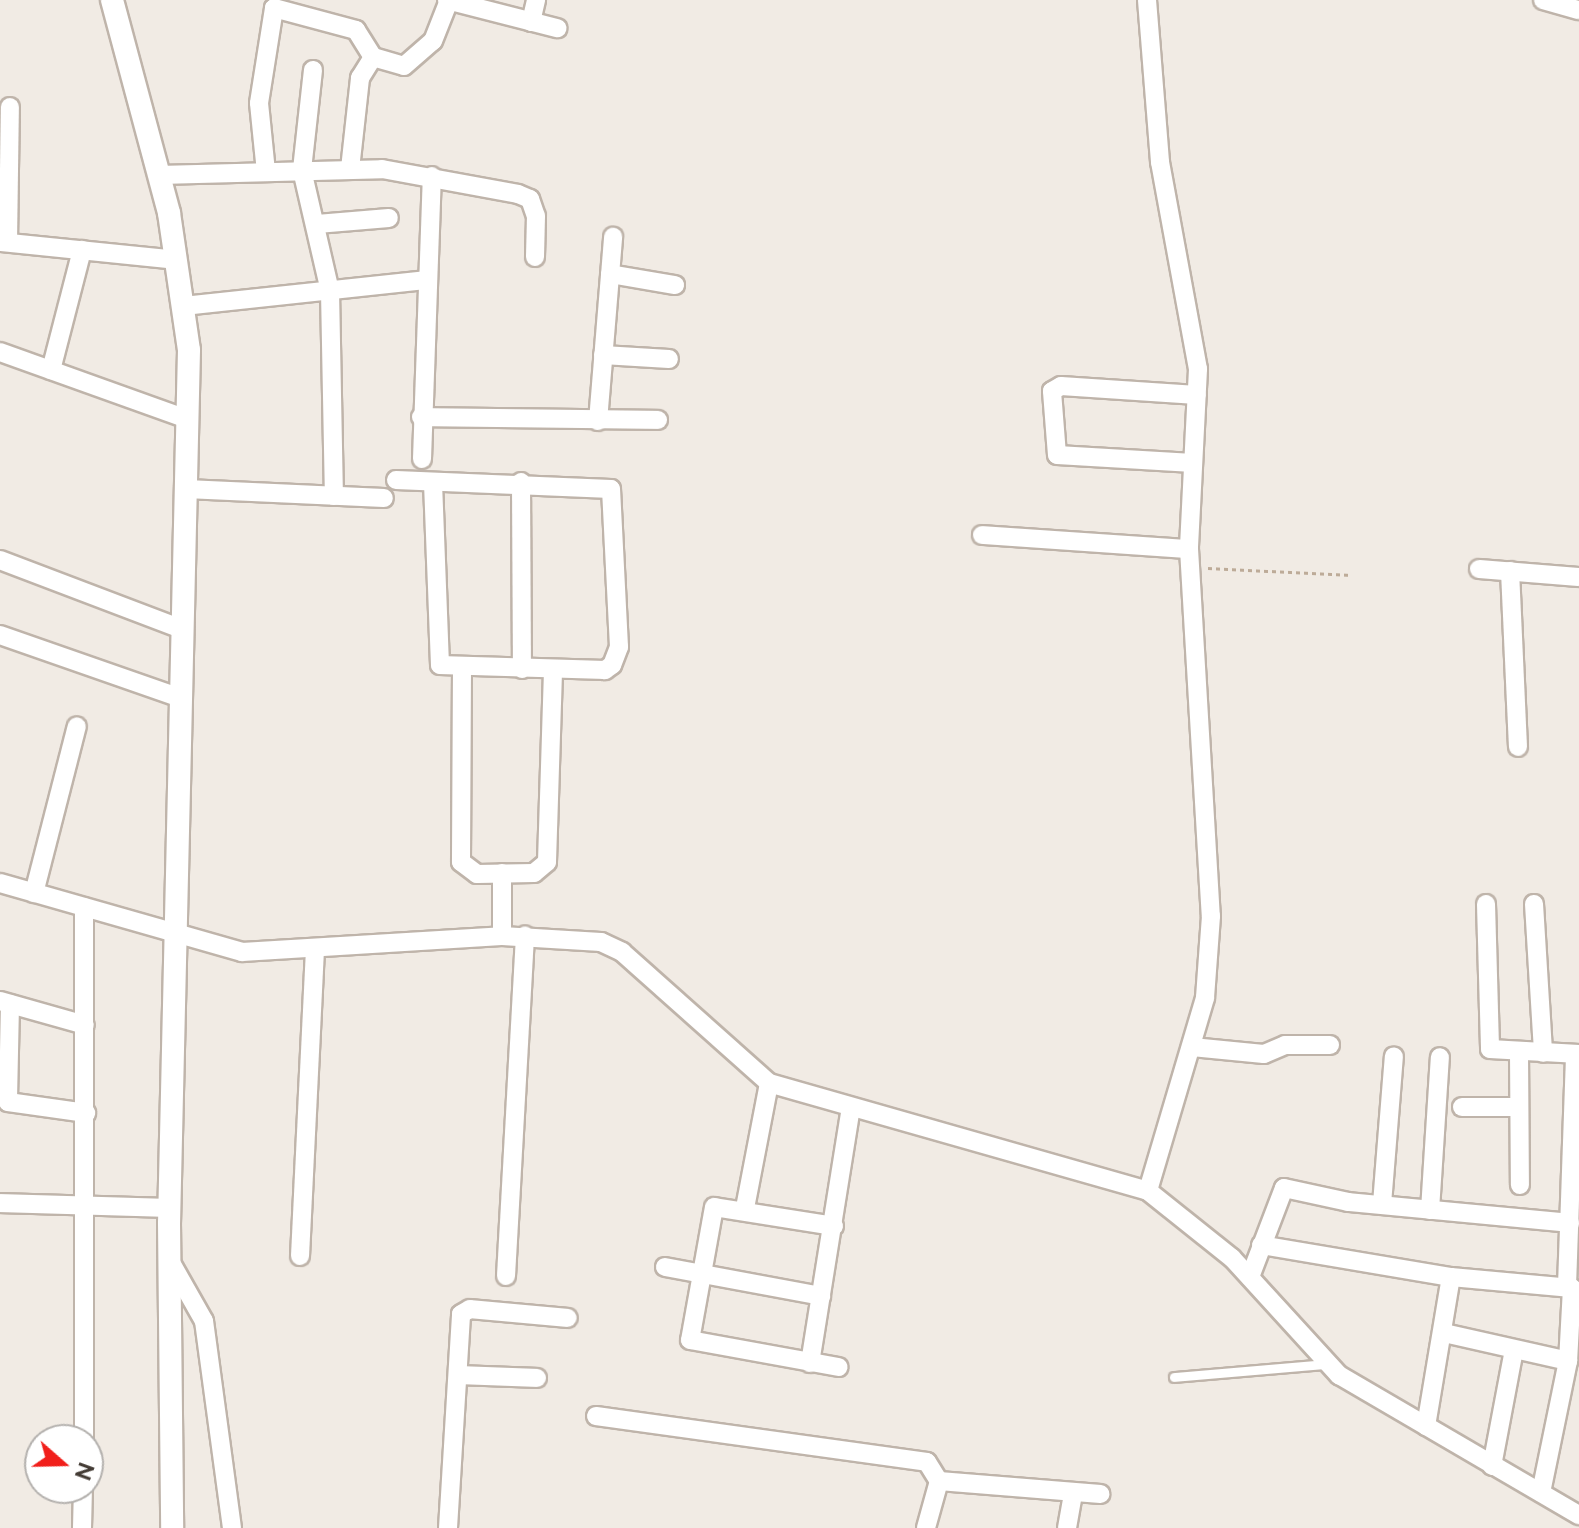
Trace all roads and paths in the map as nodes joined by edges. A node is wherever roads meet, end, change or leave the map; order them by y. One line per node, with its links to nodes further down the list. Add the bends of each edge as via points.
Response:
1 (112, 0): 15 (street)
2 (536, 0): 7 (street)
3 (1147, 0): 33 (street, via 1160,162 1196,348)
4 (1543, 0): 6 (street)
5 (447, 2): 7 (street); 9 (street, via 433,41 414,63)
6 (1579, 10)
7 (531, 22): 8 (street)
8 (557, 28)
9 (373, 57): 12 (street, via 360,78); 14 (street, via 356,30 274,8 259,103)
10 (313, 70): 13 (street)
11 (10, 107): 20 (street)
12 (350, 169): 13 (street); 16 (street)
13 (302, 170): 14 (street); 18 (street)
14 (266, 172): 15 (street)
15 (159, 175): 23 (street)
16 (432, 176): 22 (street, via 530,199 536,216); 25 (street)
17 (389, 218): 18 (street)
18 (317, 224): 27 (street)
19 (613, 237): 24 (street)
20 (4, 242): 21 (street)
21 (82, 250): 23 (street); 32 (street)
22 (535, 257)
23 (176, 260): 28 (street)
24 (610, 274): 26 (street); 30 (street)
25 (426, 280): 27 (street); 34 (street)
26 (675, 285)
27 (330, 291): 28 (street); 44 (street)
28 (183, 306): 35 (street)
29 (0, 352): 32 (street)
30 (603, 355): 31 (street); 37 (street)
31 (669, 359)
32 (51, 370): 35 (street)
33 (1197, 395): 39 (street); 39 (street, via 1061,386 1052,391 1057,455)
34 (421, 417): 37 (street); 38 (street)
35 (187, 419): 43 (street)
36 (658, 420): 37 (street)
37 (598, 421)
38 (422, 459)
39 (1193, 463): 47 (street)
40 (396, 480): 41 (street)
41 (433, 482): 42 (street); 55 (street, via 437,660 446,668)
42 (521, 482): 56 (street); 57 (street, via 605,486 615,498 616,660 605,670)
43 (186, 489): 44 (street); 53 (street)
44 (334, 496): 45 (street)
45 (384, 498)
46 (982, 535): 47 (street)
47 (1190, 558): 51 (path); 74 (street, via 1211,916 1205,998)
48 (0, 560): 53 (street)
49 (1479, 569): 50 (street)
50 (1510, 571): 52 (street); 60 (street)
51 (1352, 575)
52 (1579, 577)
53 (182, 629): 58 (street)
54 (0, 635): 58 (street)
55 (462, 668): 56 (street); 61 (street, via 461,862 469,872)
56 (522, 669): 57 (street)
57 (553, 669): 61 (street, via 547,862 534,873)
58 (181, 698): 67 (street)
59 (77, 726): 63 (street)
60 (1518, 747)
61 (502, 873): 68 (street)
62 (0, 883): 63 (street)
63 (34, 893): 66 (street)
64 (1486, 904): 75 (street, via 1490,1049)
65 (1534, 904): 76 (street)
66 (84, 907): 67 (street); 72 (street)
67 (176, 932): 70 (street, via 242,952); 90 (street)
68 (502, 936): 69 (street); 70 (street)
69 (525, 936): 80 (street, via 586,938 622,952); 100 (street)
70 (315, 950): 96 (street)
71 (5, 1003): 72 (street); 84 (street, via 8,1102)
72 (85, 1025): 84 (street)
73 (1330, 1045): 74 (street, via 1285,1045 1264,1054)
74 (1192, 1047): 86 (street)
75 (1519, 1053): 76 (street); 82 (street)
76 (1543, 1053): 77 (street)
77 (1577, 1054): 94 (street)
78 (1394, 1056): 89 (street)
79 (1440, 1057): 92 (street)
80 (769, 1083): 83 (street); 91 (street)
81 (1462, 1107): 82 (street)
82 (1519, 1107): 85 (street)
83 (851, 1108): 86 (street); 93 (street)
84 (86, 1113): 88 (street)
85 (1520, 1185)
86 (1148, 1191): 101 (street)
87 (0, 1203): 88 (street)
88 (86, 1204): 90 (street); 117 (street)
89 (1382, 1204): 92 (street); 95 (street, via 1284,1188)
90 (170, 1208): 97 (street)
91 (745, 1208): 93 (street); 99 (street, via 714,1207)
92 (1430, 1210): 94 (street)
93 (834, 1226): 104 (street)
94 (1573, 1235): 103 (street)
95 (1261, 1245): 101 (street); 102 (street)
96 (300, 1256)
97 (170, 1261): 127 (street); 128 (street, via 196,1303 209,1342)
98 (665, 1267): 99 (street)
99 (698, 1274): 104 (street); 110 (street, via 693,1344)
100 (506, 1276)
101 (1250, 1277): 111 (street)
102 (1451, 1277): 103 (street); 107 (street)
103 (1567, 1286): 105 (street)
104 (821, 1296): 110 (street)
105 (1577, 1305): 109 (street)
106 (568, 1318): 113 (street, via 465,1310)
107 (1444, 1333): 108 (street); 118 (street)
108 (1514, 1350): 109 (street); 119 (street)
109 (1568, 1361): 121 (street)
110 (810, 1363): 112 (street)
111 (1325, 1364): 114 (lane); 118 (street)
112 (839, 1367)
113 (460, 1375): 115 (street); 129 (street)
114 (1174, 1377)
115 (537, 1378)
116 (596, 1416): 120 (street, via 927,1462)
117 (84, 1424)
118 (1426, 1426): 119 (street)
119 (1492, 1466): 121 (street)
120 (939, 1481): 122 (street); 130 (street)
121 (1541, 1492): 125 (street)
122 (1073, 1493): 123 (street); 131 (street)
123 (1100, 1494)
124 (83, 1504): 126 (street)
125 (1579, 1515)
126 (82, 1528)
127 (172, 1528)
128 (232, 1528)
129 (448, 1528)
130 (926, 1528)
131 (1067, 1528)

